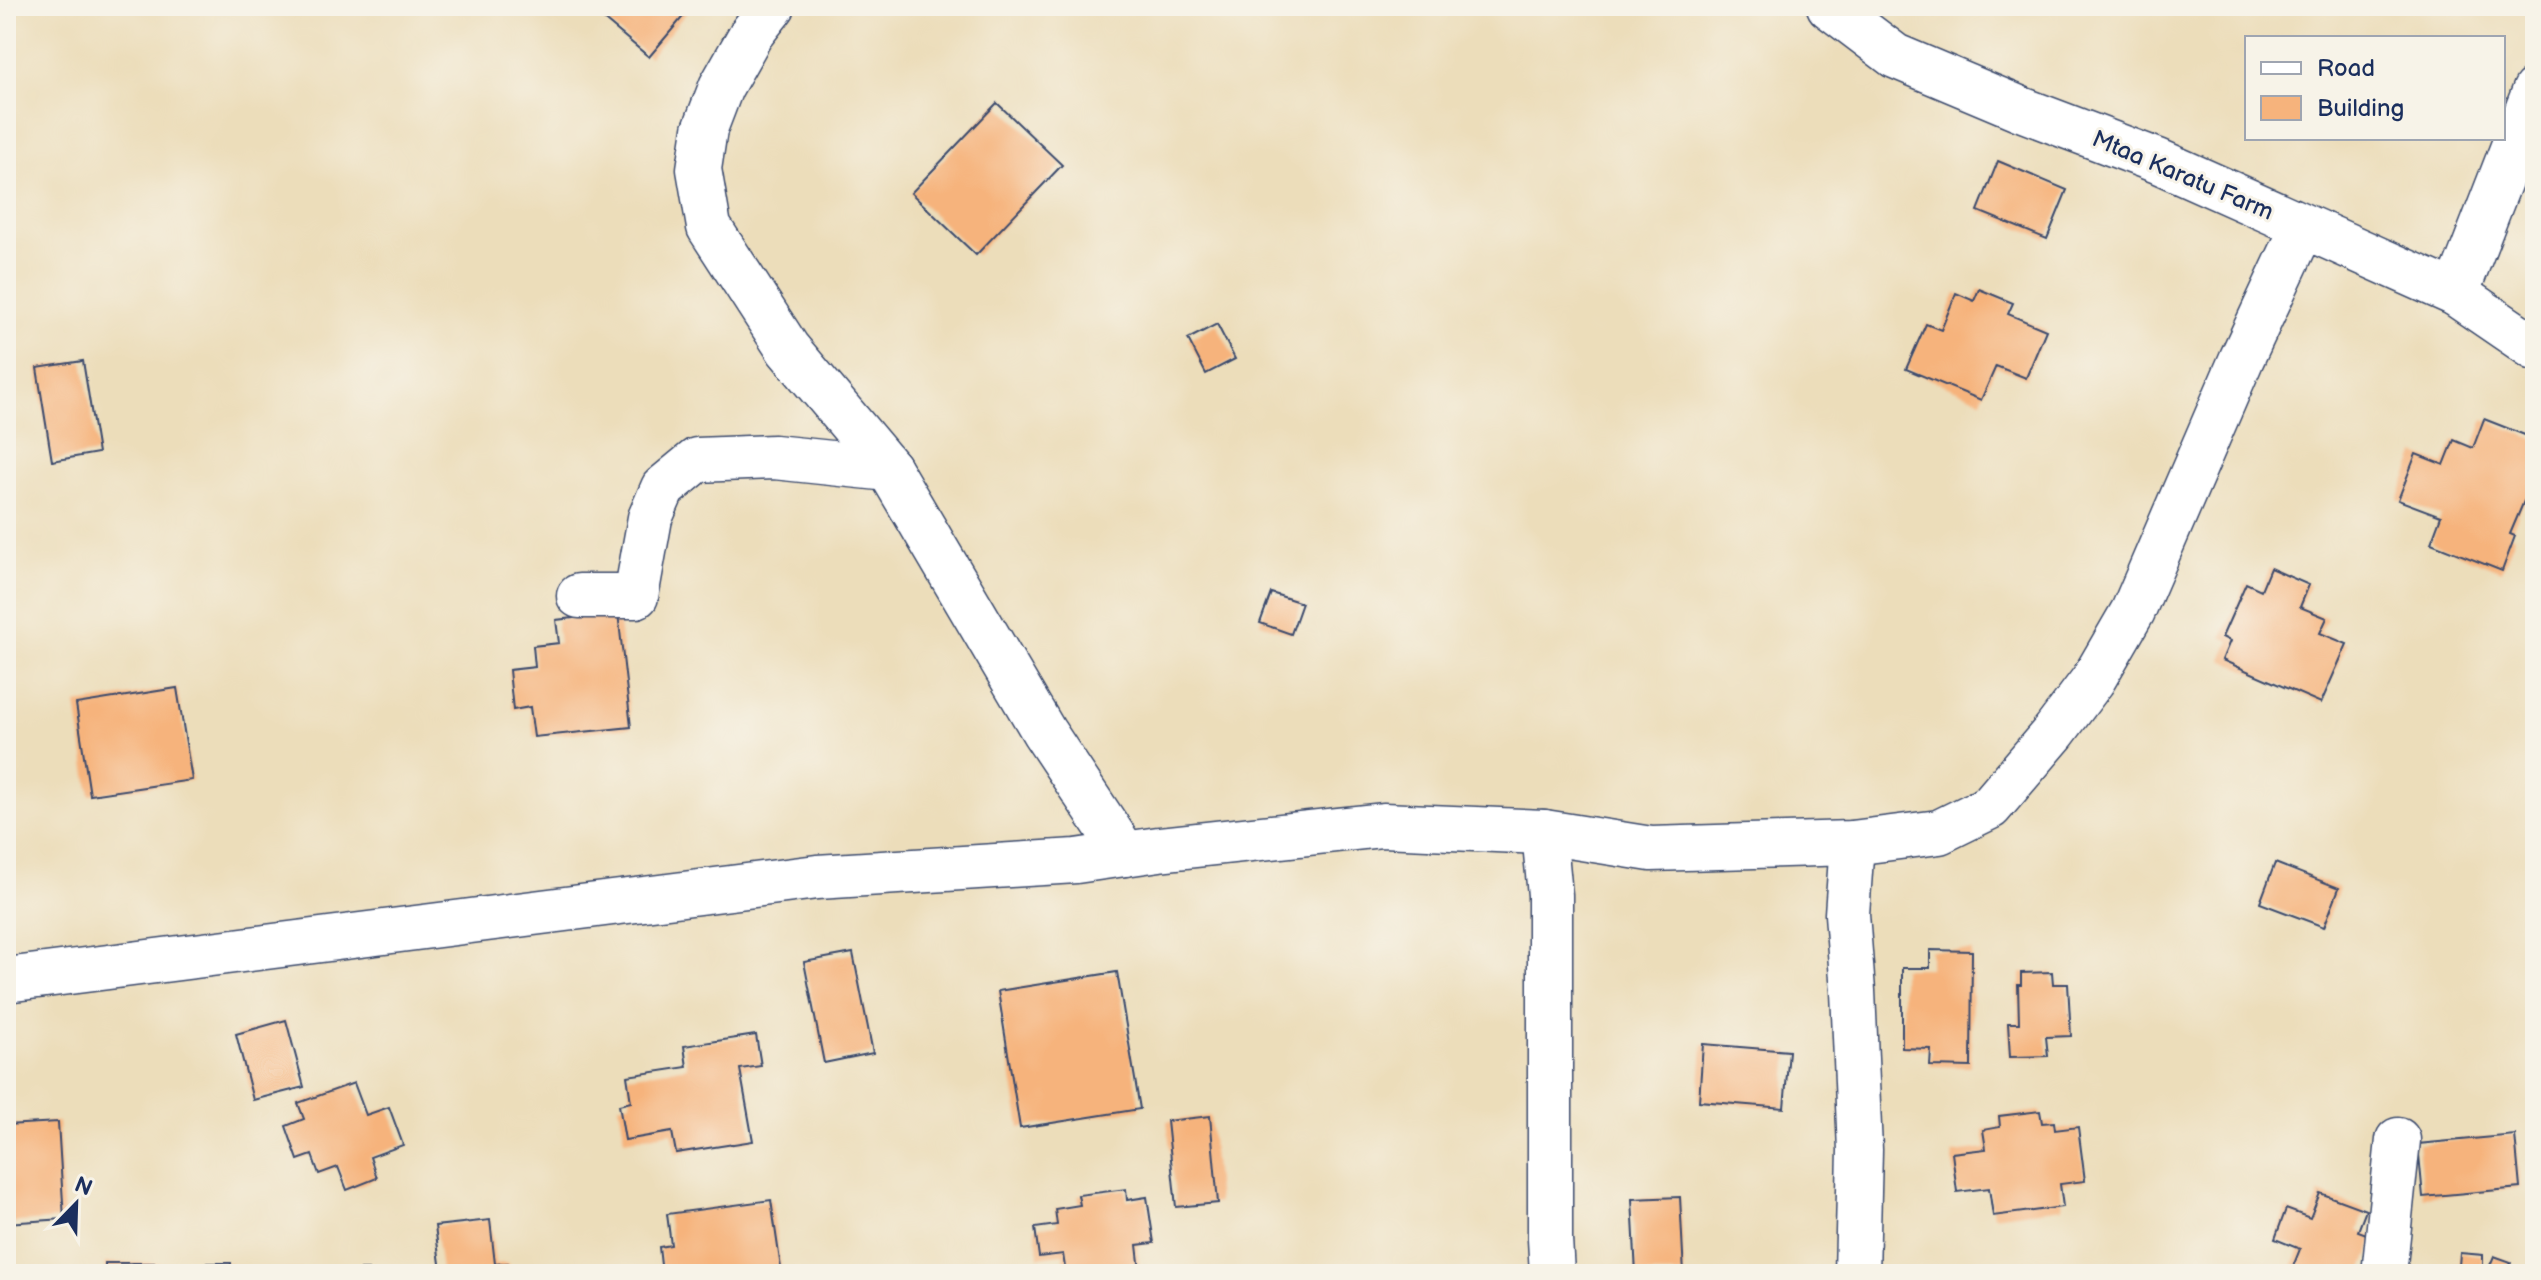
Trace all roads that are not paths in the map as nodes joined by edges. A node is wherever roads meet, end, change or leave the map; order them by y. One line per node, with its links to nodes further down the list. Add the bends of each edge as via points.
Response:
1 (773, 6): 7 (street, via 721,87 705,129 699,169 709,227 788,349)
2 (1829, 6): 4 (street, Mtaa Karatu Farm, via 1895,56 2158,161)
3 (2535, 90): 5 (street)
4 (2303, 227): 5 (street, Mtaa Karatu Farm); 10 (street, via 2133,611 2093,680 1990,807 1939,832)
5 (2456, 294): 6 (street, Mtaa Karatu Farm)
6 (2535, 348)
7 (889, 469): 8 (street, via 774,457 697,460 663,488 650,518 636,596); 11 (street, via 1044,732)
8 (579, 596)
9 (1544, 832): 10 (street, via 1651,849); 11 (street, via 1383,825); 14 (street, via 1550,895)
10 (1852, 843): 15 (street, via 1847,914 1860,1150)
11 (1125, 854): 12 (street, via 817,877)
12 (6, 980)
13 (2398, 1140): 16 (street)
14 (1552, 1274)
15 (1857, 1274)
16 (2384, 1274)

